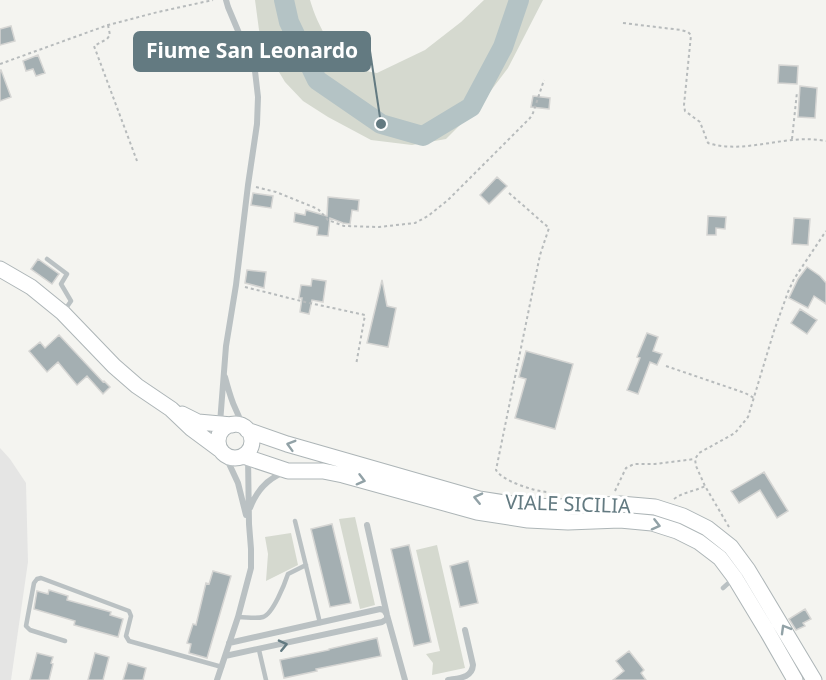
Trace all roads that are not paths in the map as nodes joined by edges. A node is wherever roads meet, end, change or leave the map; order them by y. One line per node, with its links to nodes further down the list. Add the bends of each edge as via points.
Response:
1 (226, 0): 5 (street, via 255,71 258,97)
2 (47, 259): 4 (lane, via 67,274 61,284 71,301)
3 (0, 269): 4 (main road, via 31,286)
4 (63, 313): 6 (main road, via 130,380)
5 (223, 373): 7 (street); 7 (street, via 237,416)
6 (171, 409): 7 (main road); 7 (main road, via 192,429)
7 (230, 435): 8 (main road, via 251,439); 8 (main road, VIALE SICILIA, via 234,458); 12 (street); 29 (main road, VIALE SICILIA, one-way to 7, via 731,547 683,516 658,508 620,504 525,506 479,499 287,444)
8 (247, 454): 9 (main road, VIALE SICILIA); 10 (street)
9 (288, 471): 10 (street, via 264,485); 28 (main road, VIALE SICILIA, one-way to 28, via 343,475 477,512 528,520 620,520 652,523 677,531 720,558 729,583 767,631)
10 (249, 512): 12 (street)
11 (295, 522): 14 (lane)
12 (249, 524): 16 (street, via 251,568)
13 (367, 525): 15 (street)
14 (306, 565): 16 (lane, via 288,574 269,613 263,617); 17 (lane)
15 (387, 615): 17 (street, via 380,609); 21 (street, one-way to 15, via 382,622); 26 (street)
16 (238, 617): 20 (street)
17 (320, 622): 20 (street)
18 (465, 630): 27 (street, via 472,671)
19 (65, 641): 23 (lane, via 27,628 37,579 129,611 129,641)
20 (230, 643): 22 (street)
21 (259, 650): 22 (street); 25 (lane)
22 (225, 656): 23 (street)
23 (222, 667): 24 (street)
24 (217, 680)
25 (266, 680)
26 (405, 680)
27 (448, 680)
28 (795, 680)
29 (814, 680)

